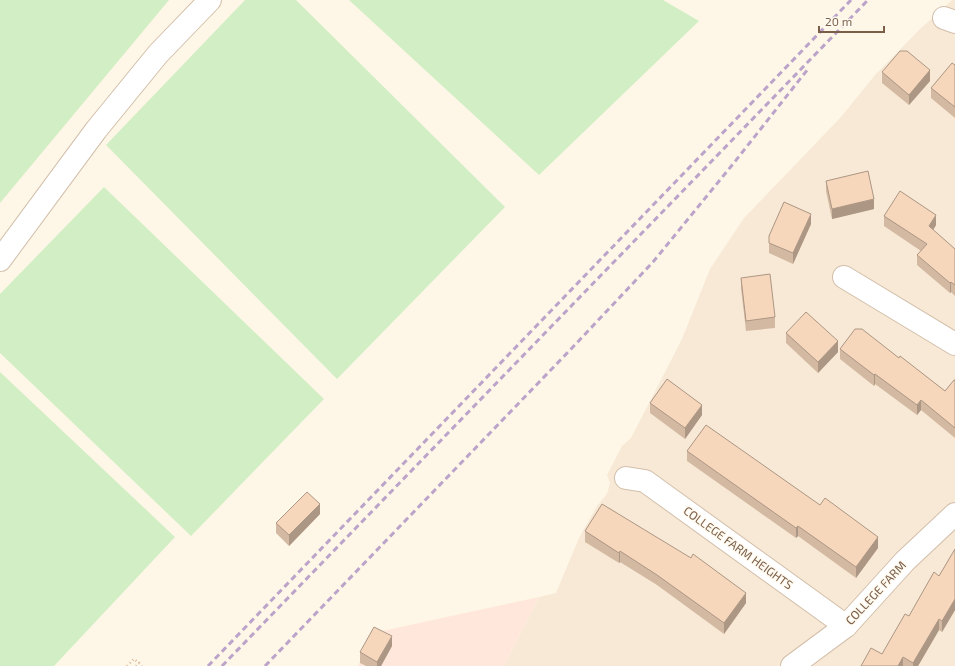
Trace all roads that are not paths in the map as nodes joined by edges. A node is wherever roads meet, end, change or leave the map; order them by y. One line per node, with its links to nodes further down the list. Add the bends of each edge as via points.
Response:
1 (210, 0): 2 (street, via 158,54 96,130)
2 (0, 260)
3 (844, 277): 4 (street)
4 (955, 344)
5 (626, 478): 7 (street, COLLEGE FARM HEIGHTS, via 645,482)
6 (955, 514): 7 (street, COLLEGE FARM, via 905,561)
7 (846, 626): 8 (street, COLLEGE FARM)
8 (792, 666)

